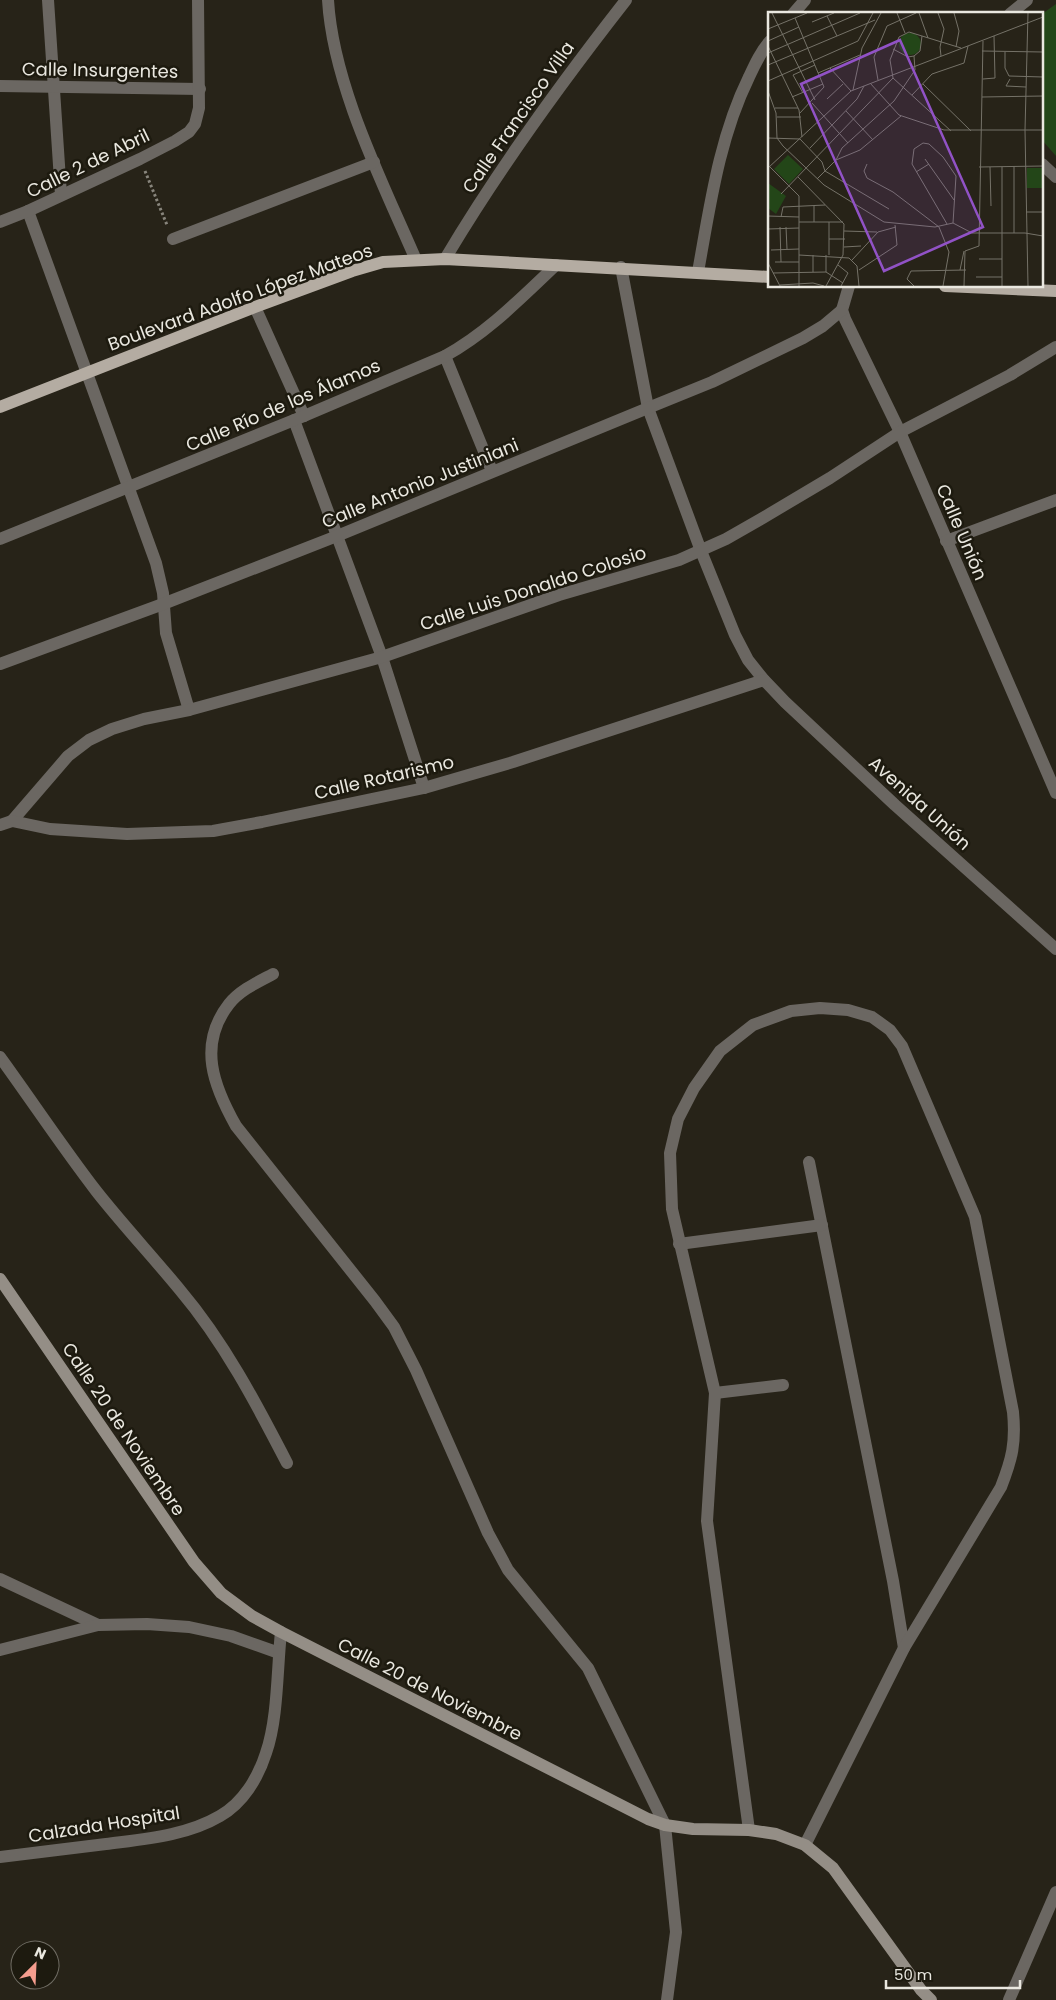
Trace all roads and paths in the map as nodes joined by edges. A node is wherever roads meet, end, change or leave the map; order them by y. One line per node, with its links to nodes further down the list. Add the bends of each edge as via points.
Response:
1 (48, 0): 11 (street)
2 (198, 0): 12 (street)
3 (328, 0): 14 (street, via 339,63)
4 (626, 0): 21 (street, Calle Francisco Villa, via 554,94 490,186)
5 (805, 0): 7 (street)
6 (1027, 0): 8 (street)
7 (795, 12)
8 (1012, 12)
9 (768, 43): 25 (street, via 741,94 717,166)
10 (0, 86): 11 (street, Calle Insurgentes)
11 (53, 87): 12 (street, Calle Insurgentes); 17 (street)
12 (200, 89): 13 (street, Calle 2 de Abril, via 195,124 189,132)
13 (140, 159): 17 (street, Calle 2 de Abril); 20 (path)
14 (374, 162): 20 (street); 22 (street)
15 (1044, 166): 16 (street)
16 (1056, 177)
17 (61, 195): 18 (street, Calle 2 de Abril)
18 (28, 212): 19 (street, Calle 2 de Abril); 34 (street)
19 (0, 222)
20 (172, 238)
21 (445, 259): 22 (main road, Boulevard Adolfo López Mateos); 23 (main road, Boulevard Adolfo López Mateos)
22 (416, 260): 30 (main road, Boulevard Adolfo López Mateos, via 383,262 352,271)
23 (556, 265): 24 (main road, Boulevard Adolfo López Mateos); 33 (street, Calle Río de los Álamos, via 512,307 466,344)
24 (621, 267): 25 (main road, Boulevard Adolfo López Mateos); 36 (street, Avenida Unión)
25 (698, 272): 26 (main road, Boulevard Adolfo López Mateos)
26 (768, 277)
27 (848, 288): 31 (street)
28 (989, 288): 29 (main road)
29 (1056, 291)
30 (255, 307): 34 (main road, Boulevard Adolfo López Mateos); 37 (street)
31 (842, 310): 36 (street, Calle Antonio Justiniani, via 803,338 712,382); 38 (street, Calle Unión)
32 (1056, 347): 38 (street, Calle Luis Donaldo Colosio, via 1010,375)
33 (445, 356): 37 (street, Calle Río de los Álamos); 39 (street)
34 (87, 373): 35 (main road, Boulevard Adolfo López Mateos); 40 (street)
35 (0, 407)
36 (648, 408): 39 (street, Calle Antonio Justiniani); 45 (street, Avenida Unión)
37 (299, 418): 40 (street, Calle Río de los Álamos); 42 (street)
38 (900, 432): 44 (street, Calle Unión); 45 (street, Calle Luis Donaldo Colosio, via 830,478)
39 (492, 471): 42 (street, Calle Antonio Justiniani)
40 (128, 488): 43 (street, Calle Río de los Álamos); 46 (street, via 156,563)
41 (1056, 500): 44 (street)
42 (337, 536): 46 (street, Calle Antonio Justiniani); 47 (street)
43 (0, 539)
44 (946, 541): 52 (street, Calle Unión)
45 (701, 551): 47 (street, Calle Luis Donaldo Colosio, via 559,595); 49 (street, Avenida Unión, via 735,634 748,660)
46 (163, 604): 48 (street, Calle Antonio Justiniani); 50 (street, via 166,633)
47 (382, 657): 50 (street, Calle Luis Donaldo Colosio); 51 (street)
48 (0, 664)
49 (764, 680): 51 (street, Calle Rotarismo); 54 (street, Avenida Unión, via 895,805)
50 (190, 710): 53 (street, Calle Luis Donaldo Colosio, via 144,719 89,740 68,756)
51 (424, 788): 53 (street, Calle Rotarismo, via 213,831 127,834)
52 (1056, 793)
53 (6, 823)
54 (1056, 949)
55 (273, 974): 70 (street, via 247,988 229,1004 216,1028 211,1049 212,1072 221,1099 242,1134 394,1327 508,1570 588,1668)
56 (0, 1056): 63 (street, via 96,1190 181,1290 209,1329 242,1378)
57 (809, 1162): 58 (street)
58 (822, 1225): 59 (street); 67 (street)
59 (679, 1244): 62 (street); 67 (street, via 672,1209 670,1153 682,1111 720,1051 752,1025 792,1011 848,1010 872,1018 890,1030 902,1046 975,1216 1015,1435 1011,1461 1001,1487)
60 (0, 1278): 66 (street, Calle 20 de Noviembre, via 194,1562 221,1593)
61 (783, 1385): 62 (street)
62 (715, 1394): 71 (street, via 707,1521)
63 (286, 1463)
64 (0, 1579): 65 (street)
65 (98, 1625): 68 (street); 69 (street, via 189,1627 231,1636)
66 (281, 1632): 69 (street, Calzada Hospital); 70 (street, Calle 20 de Noviembre, via 627,1810)
67 (904, 1648): 72 (street)
68 (0, 1650)
69 (279, 1653): 73 (street, Calzada Hospital, via 274,1721 266,1752 255,1780 239,1802 220,1816 166,1836)
70 (664, 1824): 71 (street, Calle 20 de Noviembre, via 693,1829); 75 (street, via 676,1932)
71 (749, 1830): 72 (street, Calle 20 de Noviembre, via 776,1834)
72 (805, 1845): 76 (street, Calle 20 de Noviembre, via 833,1868)
73 (0, 1857)
74 (1056, 1892): 77 (street)
75 (667, 2000)
76 (931, 2000)
77 (1009, 2000)

